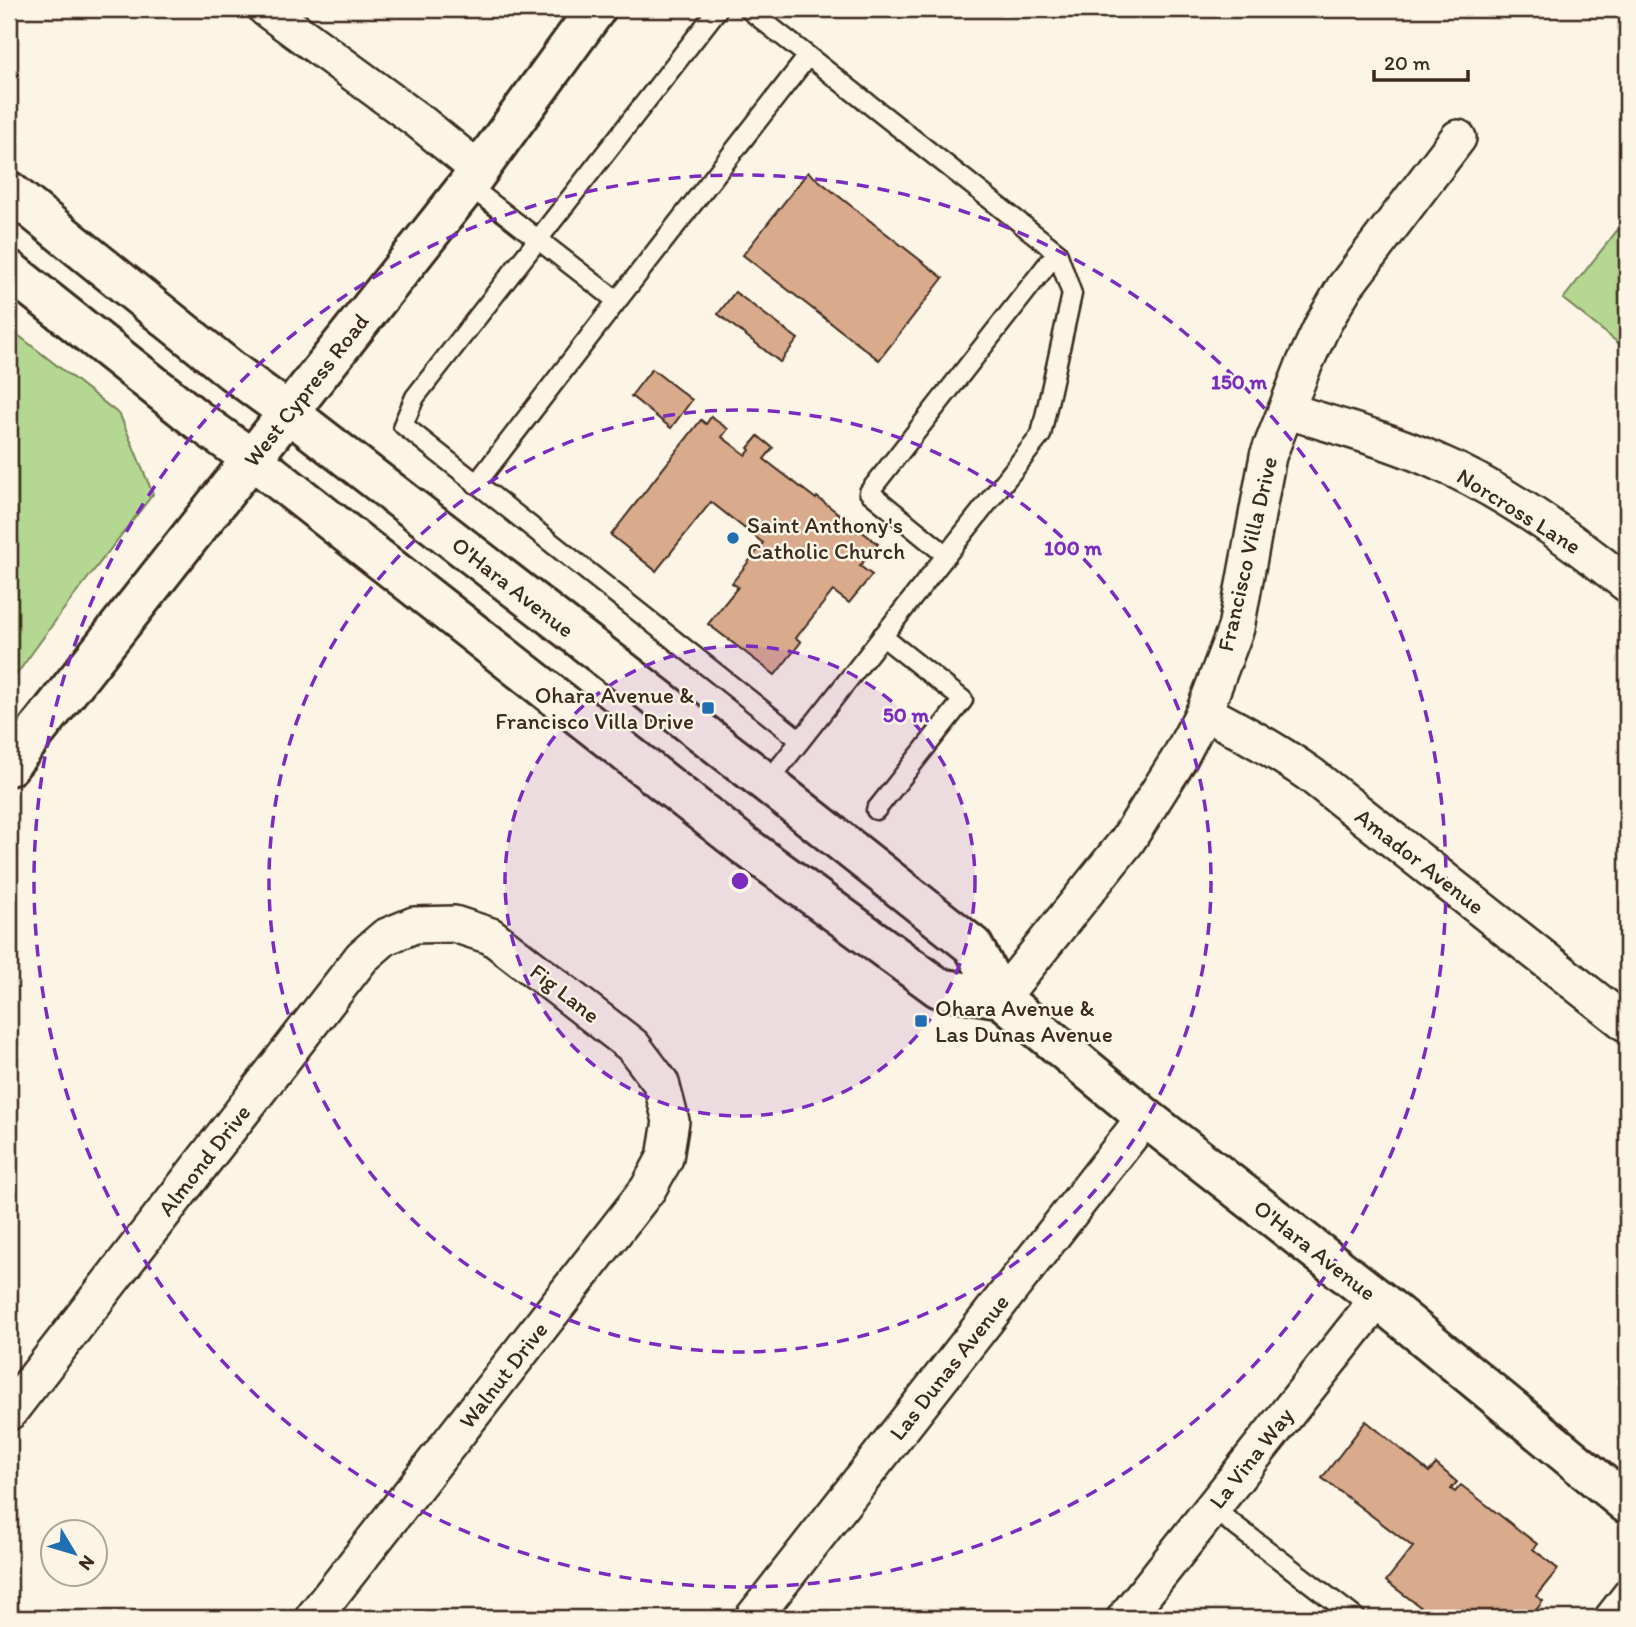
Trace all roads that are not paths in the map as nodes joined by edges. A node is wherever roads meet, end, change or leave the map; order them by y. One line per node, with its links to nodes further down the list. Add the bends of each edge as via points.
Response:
1 (265, 9): 7 (street, via 419,122)
2 (596, 9): 7 (main road, West Cypress Road)
3 (718, 9): 9 (lane)
4 (748, 9): 5 (lane)
5 (808, 56): 10 (lane); 12 (lane)
6 (1458, 138): 13 (street, Francisco Villa Drive, via 1344,288 1323,324)
7 (474, 177): 9 (lane); 14 (main road, West Cypress Road)
8 (9, 191): 14 (main road, O'Hara Avenue)
9 (538, 239): 12 (lane); 16 (lane, via 415,397 403,425)
10 (1057, 252): 17 (lane, via 1072,294 1041,435); 17 (lane, via 869,492)
11 (9, 270): 15 (main road)
12 (617, 301): 16 (lane)
13 (1286, 410): 18 (street, Norcross Lane, via 1433,459 1474,479); 20 (street, Francisco Villa Drive, via 1268,456 1236,628)
14 (288, 412): 15 (main road, West Cypress Road); 23 (main road, O'Hara Avenue)
15 (252, 459): 22 (main road, West Cypress Road); 26 (main road, via 745,846 939,988)
16 (476, 484): 21 (lane)
17 (946, 555): 19 (lane)
18 (1627, 584)
19 (882, 636): 21 (lane); 24 (lane, via 963,700)
20 (1204, 712): 26 (street, Francisco Villa Drive, via 1127,841); 27 (street, Amador Avenue, via 1311,775)
21 (800, 740): 23 (lane)
22 (9, 766)
23 (766, 783): 26 (main road, O'Hara Avenue, via 973,946)
24 (876, 810)
25 (414, 925): 29 (street, Fig Lane, via 454,924 491,936 634,1046 661,1083); 31 (street, Almond Drive, via 386,937 362,957)
26 (1001, 998): 28 (main road, O'Hara Avenue)
27 (1627, 1024)
28 (1145, 1117): 30 (main road, O'Hara Avenue); 36 (street, Las Dunas Avenue)
29 (671, 1121): 35 (street, Walnut Drive, via 665,1158 648,1189)
30 (1378, 1299): 32 (main road, O'Hara Avenue); 33 (street, La Vina Way)
31 (9, 1412)
32 (1627, 1504)
33 (1212, 1508): 37 (street, La Vina Way); 38 (lane)
34 (1627, 1586): 39 (lane)
35 (313, 1618)
36 (753, 1618)
37 (1125, 1618)
38 (1356, 1618)
39 (1602, 1618)

